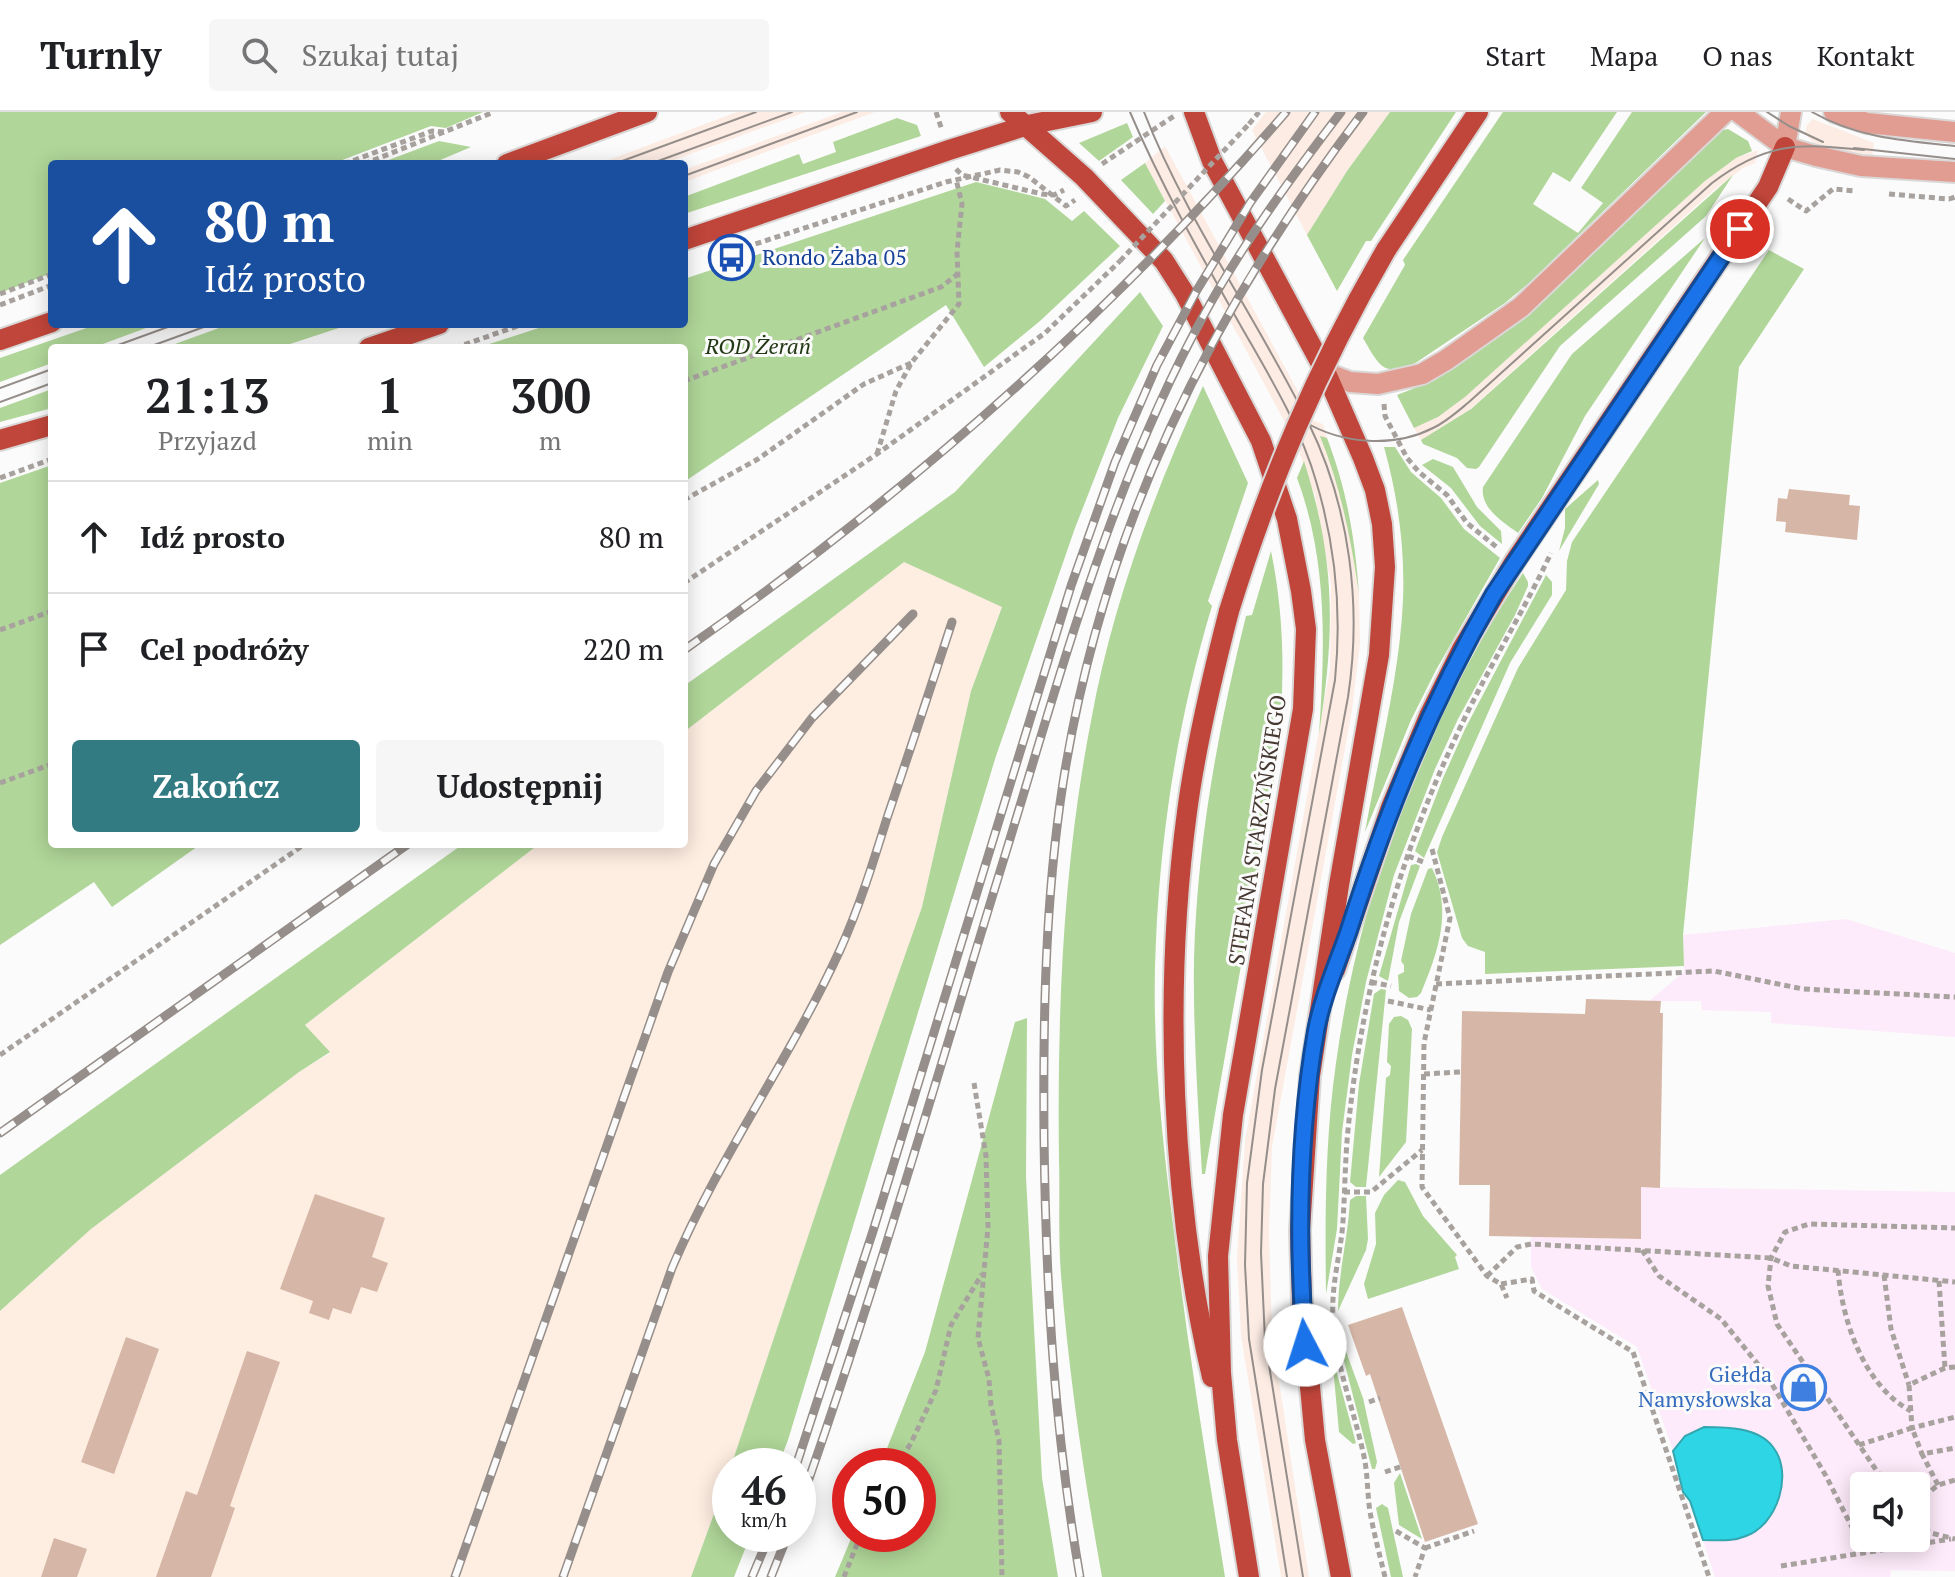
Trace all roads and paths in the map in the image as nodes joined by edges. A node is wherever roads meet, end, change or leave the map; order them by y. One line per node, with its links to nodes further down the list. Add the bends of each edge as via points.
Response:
1 (494, 112): 17 (path)
2 (647, 112): 21 (main road)
3 (936, 112): 15 (path)
4 (1010, 112): 14 (main road, STEFANA STARZYŃSKIEGO)
5 (1092, 112): 14 (main road)
6 (1194, 112): 48 (main road, via 1212,161)
7 (1259, 112): 53 (path, bridge, via 1045,333)
8 (1478, 112): 100 (main road, bridge, via 1353,306 1289,438 1229,611 1211,682 1187,811 1174,998 1190,1276)
9 (1725, 112): 48 (street, via 1521,307 1446,360 1422,374 1378,384)
10 (1738, 112): 18 (street)
11 (1791, 112): 18 (street)
12 (1834, 112): 16 (street, via 1867,123)
13 (1171, 118): 22 (path)
14 (1028, 125): 34 (main road); 100 (main road, STEFANA STARZYŃSKIEGO, via 1164,261 1185,294 1261,441 1287,519 1301,591 1306,629 1303,709 1237,1088 1222,1209 1218,1312)
15 (942, 130)
16 (1955, 132)
17 (445, 133): 19 (path, via 432,131); 20 (path)
18 (1785, 147): 24 (street, via 1854,165); 74 (main road, via 1768,187 1515,561 1462,649 1391,807)
19 (355, 160)
20 (374, 160)
21 (518, 160)
22 (1101, 165)
23 (956, 169): 25 (path)
24 (1955, 172)
25 (967, 176): 26 (path); 30 (path); 30 (path, via 1018,172)
26 (956, 179): 35 (path); 36 (path, via 962,204)
27 (1065, 189): 30 (path)
28 (1868, 192): 32 (path, via 1833,189 1806,211)
29 (1880, 193): 31 (path)
30 (1051, 195): 33 (path, via 1066,206)
31 (1955, 197)
32 (1788, 199)
33 (1076, 200)
34 (688, 239)
35 (741, 248)
36 (959, 273): 47 (path, via 959,304); 49 (path, via 941,287)
37 (48, 276): 39 (path)
38 (48, 287): 40 (path)
39 (0, 294)
40 (0, 305)
41 (48, 323): 44 (main road)
42 (427, 328): 45 (main road)
43 (512, 328): 46 (path)
44 (0, 340)
45 (381, 344)
46 (466, 344)
47 (912, 362): 53 (path, via 896,391); 56 (path, via 864,384 758,459)
48 (1326, 373): 74 (main road, via 1375,490 1385,567 1379,655)
49 (688, 380)
50 (1383, 395): 57 (path, via 1385,416 1407,458 1477,533)
51 (48, 426): 52 (main road)
52 (0, 440)
53 (877, 454): 59 (path)
54 (48, 460): 55 (path)
55 (0, 478)
56 (688, 498)
57 (1506, 555)
58 (1539, 577): 66 (path, via 1452,743)
59 (688, 580)
60 (48, 612): 61 (path)
61 (0, 630)
62 (48, 765): 63 (path)
63 (0, 783)
64 (299, 848): 75 (path)
65 (1432, 849): 69 (path, via 1450,918)
66 (1408, 856): 67 (path); 68 (path)
67 (1426, 863)
68 (1371, 982): 70 (path); 80 (path, via 1350,1106)
69 (1436, 984): 71 (path, via 1714,971 1803,989); 73 (path)
70 (1391, 986)
71 (1955, 997)
72 (1388, 1001): 73 (path)
73 (1431, 1010): 77 (path)
74 (1317, 1027): 124 (main road, via 1302,1177 1302,1302 1315,1440)
75 (0, 1055)
76 (1460, 1072): 77 (path)
77 (1424, 1074): 79 (path)
78 (974, 1083): 84 (path, via 986,1156)
79 (1422, 1150): 80 (path, via 1371,1192); 87 (path, via 1422,1187)
80 (1344, 1192): 125 (path, via 1332,1294 1335,1345 1364,1457)
81 (1955, 1228): 83 (path, via 1809,1224 1785,1232)
82 (1641, 1249): 83 (path); 87 (path, via 1531,1244 1517,1247); 111 (path, via 1659,1276 1721,1319 1766,1374)
83 (1771, 1258): 85 (path, via 1791,1266); 101 (path, via 1768,1286 1777,1324)
84 (984, 1270): 102 (path, via 951,1325 936,1390); 122 (path, via 978,1338 999,1440)
85 (1838, 1270): 86 (path); 97 (path, via 1840,1301 1861,1352 1893,1402)
86 (1884, 1275): 88 (path); 94 (path, via 1891,1329)
87 (1487, 1276): 90 (path)
88 (1939, 1281): 89 (path); 93 (path)
89 (1955, 1282)
90 (1501, 1284): 91 (path); 127 (path, via 1532,1279 1534,1291 1633,1352)
91 (1507, 1298)
92 (1955, 1367): 93 (path)
93 (1945, 1368): 94 (path)
94 (1909, 1385): 97 (path)
95 (1380, 1398): 96 (path)
96 (1369, 1402)
97 (1911, 1411): 99 (path)
98 (1955, 1417): 99 (path)
99 (1912, 1428): 101 (path); 104 (path)
100 (1227, 1440): 123 (main road, STEFANA STARZYŃSKIEGO)
101 (1859, 1445): 107 (path)
102 (908, 1448)
103 (1955, 1448): 104 (path)
104 (1922, 1454): 109 (path)
105 (1403, 1466): 106 (path)
106 (1385, 1472)
107 (1877, 1472)
108 (1955, 1480): 109 (path)
109 (1938, 1485): 110 (path)
110 (1930, 1492)
111 (1850, 1523)
112 (1396, 1531): 117 (path)
113 (1474, 1531): 117 (path)
114 (1930, 1532): 115 (path)
115 (1953, 1539): 116 (path)
116 (1930, 1542)
117 (1425, 1548): 126 (path)
118 (854, 1552): 121 (path)
119 (1858, 1552): 120 (path)
120 (1781, 1566)
121 (844, 1577)
122 (1002, 1577)
123 (1249, 1577)
124 (1341, 1577)
125 (1385, 1577)
126 (1415, 1577)
127 (1709, 1577)

